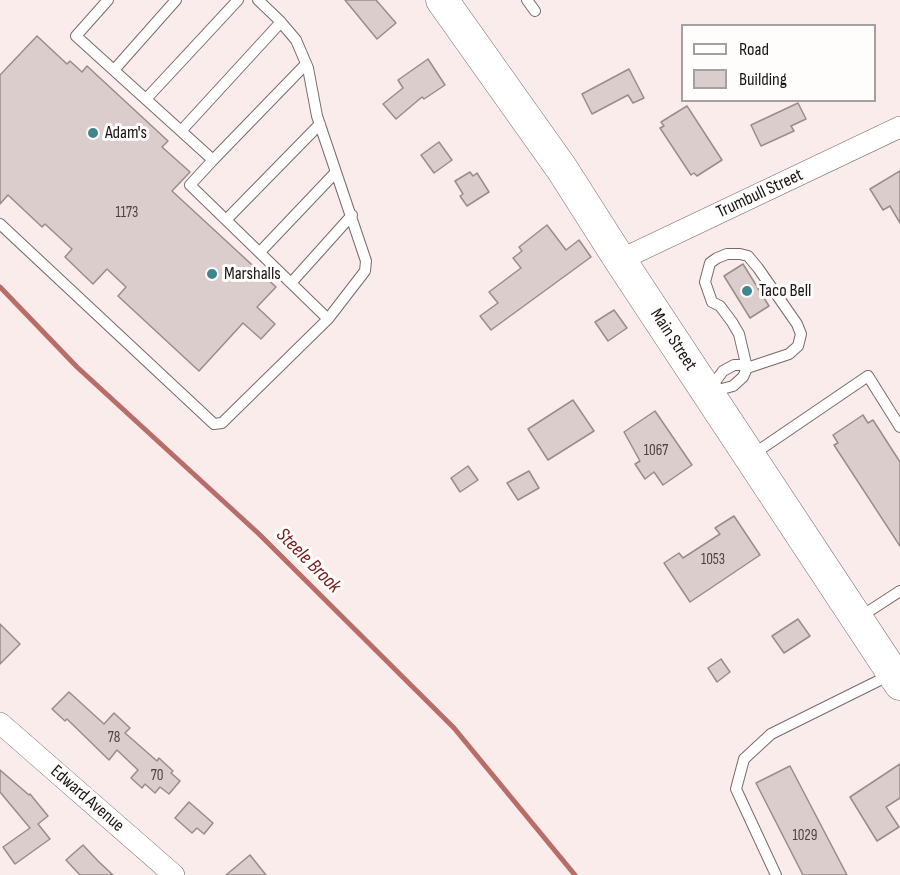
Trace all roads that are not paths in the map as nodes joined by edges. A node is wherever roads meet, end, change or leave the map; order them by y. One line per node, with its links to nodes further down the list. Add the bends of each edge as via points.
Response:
1 (108, 0): 10 (lane, via 76,36)
2 (176, 0): 10 (lane)
3 (238, 0): 11 (lane)
4 (258, 0): 8 (lane)
5 (442, 0): 21 (main road, Main Street, via 562,169)
6 (527, 0): 7 (lane)
7 (535, 10)
8 (281, 22): 9 (lane, via 296,40); 14 (lane)
9 (306, 64): 12 (lane); 15 (lane)
10 (114, 70): 11 (lane)
11 (146, 99): 14 (lane)
12 (320, 124): 16 (lane); 18 (lane)
13 (900, 127): 21 (street, Trumbull Street)
14 (181, 130): 15 (lane)
15 (213, 160): 18 (lane, via 190,184)
16 (336, 172): 17 (lane); 20 (lane)
17 (352, 216): 22 (lane); 23 (lane, via 366,261 365,271)
18 (226, 220): 20 (lane)
19 (0, 224): 23 (lane, via 214,424 222,423)
20 (260, 252): 22 (lane)
21 (620, 261): 25 (main road, Main Street)
22 (291, 283): 23 (lane)
23 (328, 319)
24 (747, 368): 24 (lane, via 789,354 798,346 801,334 748,256 727,254 711,263 705,282 712,302 739,334); 25 (lane, via 733,386); 25 (lane, via 734,365 723,371)
25 (707, 393): 27 (main road, Main Street)
26 (900, 427): 27 (lane, via 868,376)
27 (750, 457): 29 (main road, Main Street)
28 (900, 591): 29 (lane)
29 (858, 618): 30 (main road, Main Street)
30 (891, 666): 33 (lane, via 771,734 744,759 736,789)
31 (0, 723): 32 (street, Edward Avenue)
32 (174, 875)
33 (776, 875)

